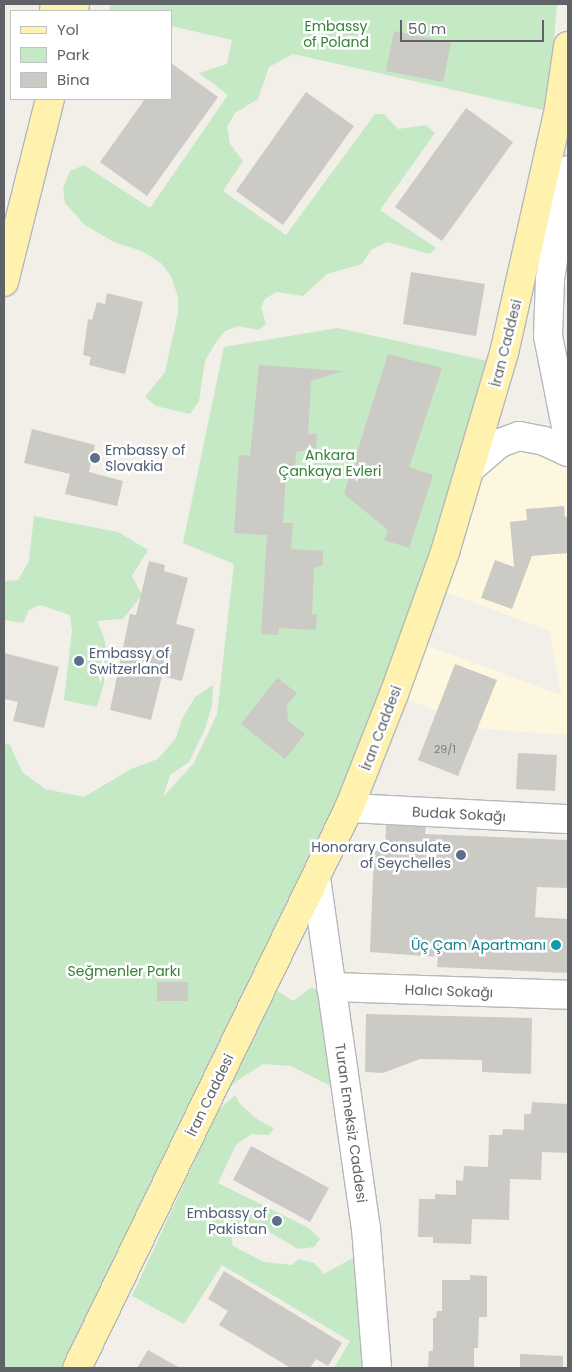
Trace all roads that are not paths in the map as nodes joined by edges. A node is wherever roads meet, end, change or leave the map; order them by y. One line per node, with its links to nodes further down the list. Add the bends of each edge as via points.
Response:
1 (568, 46): 9 (main road, İran Caddesi, via 559,108 521,283)
2 (31, 100): 5 (main road, via 18,150)
3 (50, 100): 5 (main road)
4 (568, 170): 7 (street, via 550,278 548,336)
5 (14, 218): 6 (main road)
6 (4, 282)
7 (568, 437)
8 (568, 452): 9 (street, via 544,440 519,436 496,446)
9 (471, 468): 10 (main road, İran Caddesi, via 414,640)
10 (349, 808): 11 (street, Budak Sokağı); 12 (main road, İran Caddesi)
11 (568, 819)
12 (316, 878): 13 (street, Turan Emeksiz Caddesi); 15 (main road, İran Caddesi)
13 (331, 987): 14 (street, Halıcı Sokağı); 16 (street, Turan Emeksiz Caddesi, via 366,1228)
14 (568, 995)
15 (77, 1368)
16 (376, 1368)

